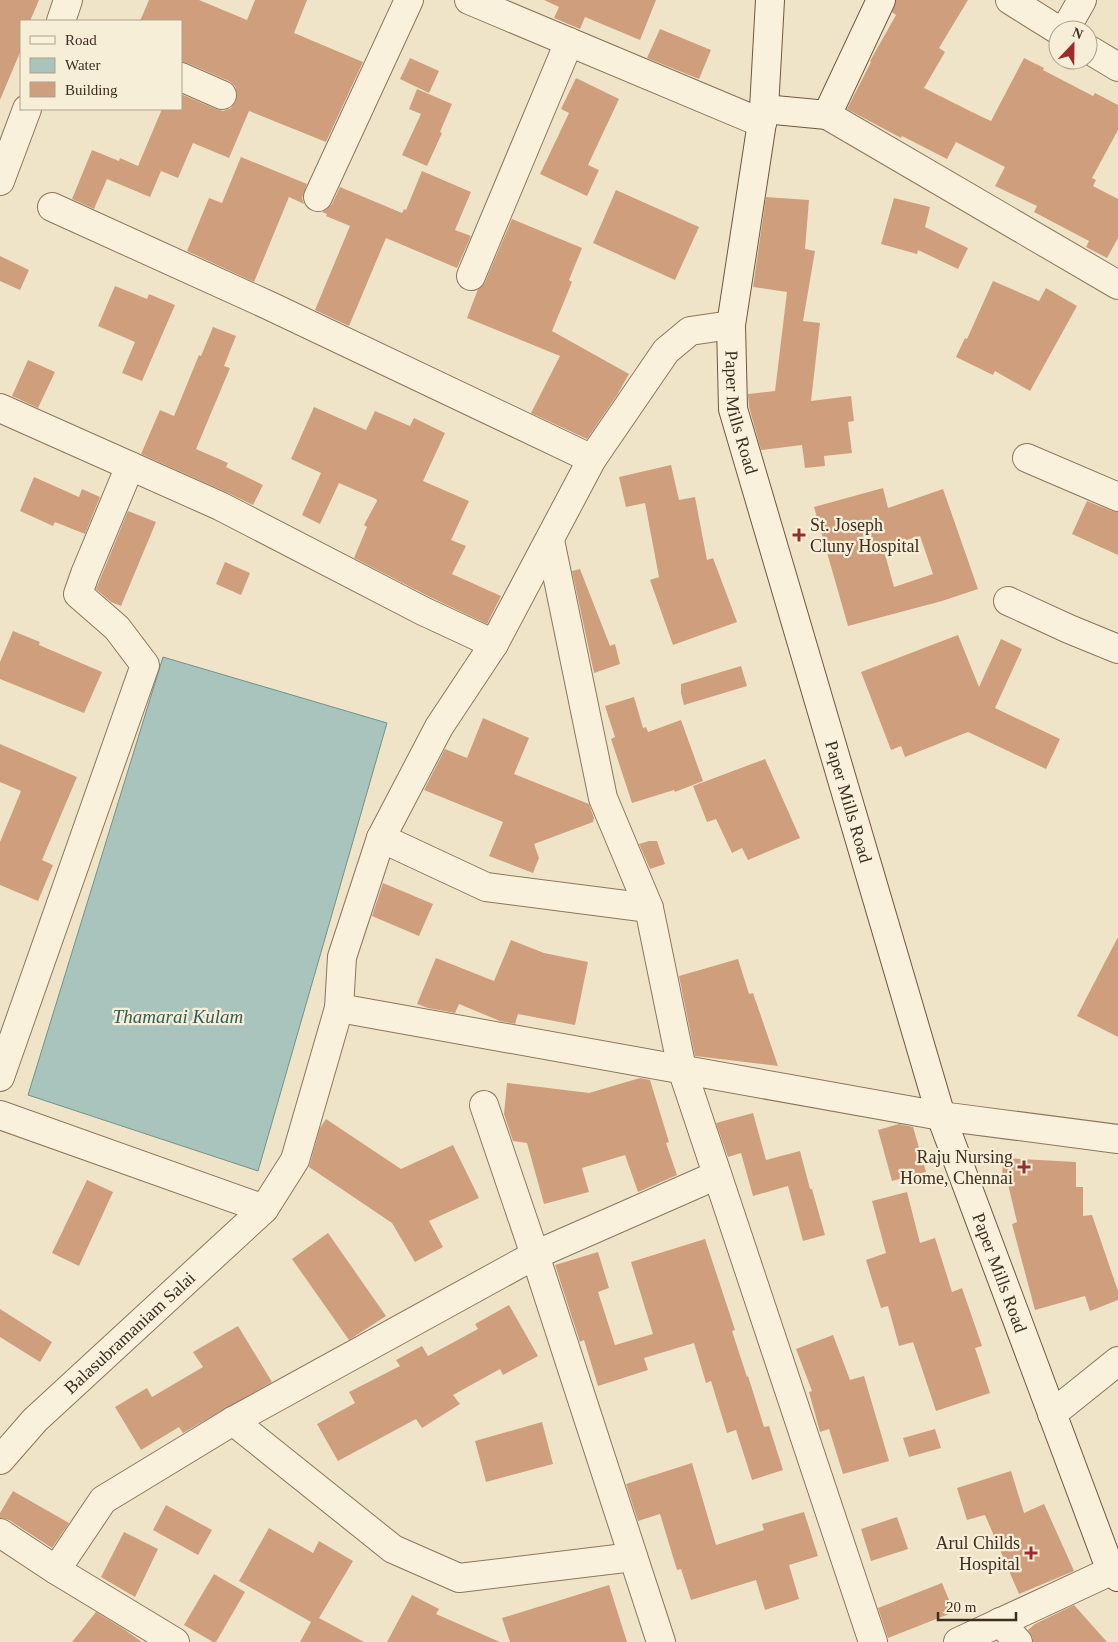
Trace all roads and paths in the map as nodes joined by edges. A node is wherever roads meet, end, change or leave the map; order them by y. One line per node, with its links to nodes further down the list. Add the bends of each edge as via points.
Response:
1 (68, 0): 8 (street)
2 (409, 0): 20 (street)
3 (469, 0): 11 (street)
4 (770, 0): 18 (street, Paper Mills Road)
5 (881, 0): 17 (street)
6 (1010, 0): 10 (street)
7 (1082, 0): 9 (street)
8 (61, 20)
9 (1071, 20)
10 (1048, 24)
11 (569, 42): 18 (street); 22 (street)
12 (1098, 55): 13 (street)
13 (1118, 67)
14 (182, 76): 15 (street)
15 (222, 95)
16 (27, 110): 19 (street)
17 (827, 115): 18 (street); 23 (street)
18 (763, 116): 24 (street, Paper Mills Road)
19 (0, 181)
20 (318, 198)
21 (52, 206): 27 (street)
22 (471, 276)
23 (1118, 285)
24 (731, 324): 27 (street, Balasubramaniam Salai, via 690,331 666,351); 41 (street, Paper Mills Road, via 733,409)
25 (0, 408): 28 (street)
26 (1027, 458): 29 (street)
27 (592, 459): 30 (street, Balasubramaniam Salai)
28 (130, 466): 32 (street, via 220,506); 38 (street, via 78,594 117,628 145,665)
29 (1118, 497)
30 (550, 540): 32 (street, Balasubramaniam Salai); 35 (street, via 603,798)
31 (1008, 601): 33 (street)
32 (494, 644): 34 (street, Balasubramaniam Salai, via 439,727)
33 (1118, 649)
34 (381, 838): 35 (street, via 486,887); 36 (street, Balasubramaniam Salai, via 342,957)
35 (649, 908): 37 (street)
36 (339, 1008): 37 (street); 44 (street, Balasubramaniam Salai, via 295,1160)
37 (682, 1069): 41 (street); 43 (street)
38 (0, 1078)
39 (484, 1105): 45 (street)
40 (0, 1115): 44 (street)
41 (941, 1116): 42 (street); 47 (street, Paper Mills Road)
42 (1118, 1139)
43 (717, 1175): 45 (street); 57 (street)
44 (264, 1209): 49 (street, Balasubramaniam Salai, via 35,1420)
45 (535, 1255): 48 (street); 51 (street)
46 (1118, 1360): 47 (street)
47 (1052, 1414): 53 (street, Paper Mills Road)
48 (233, 1421): 51 (street, via 393,1549 459,1578); 52 (street, via 103,1500)
49 (0, 1460)
50 (0, 1533): 52 (street)
51 (633, 1557): 56 (street)
52 (56, 1570): 55 (street)
53 (1114, 1574): 54 (street)
54 (1000, 1622): 58 (street); 59 (street)
55 (175, 1642)
56 (662, 1642)
57 (873, 1642)
58 (958, 1642)
59 (1018, 1642)

